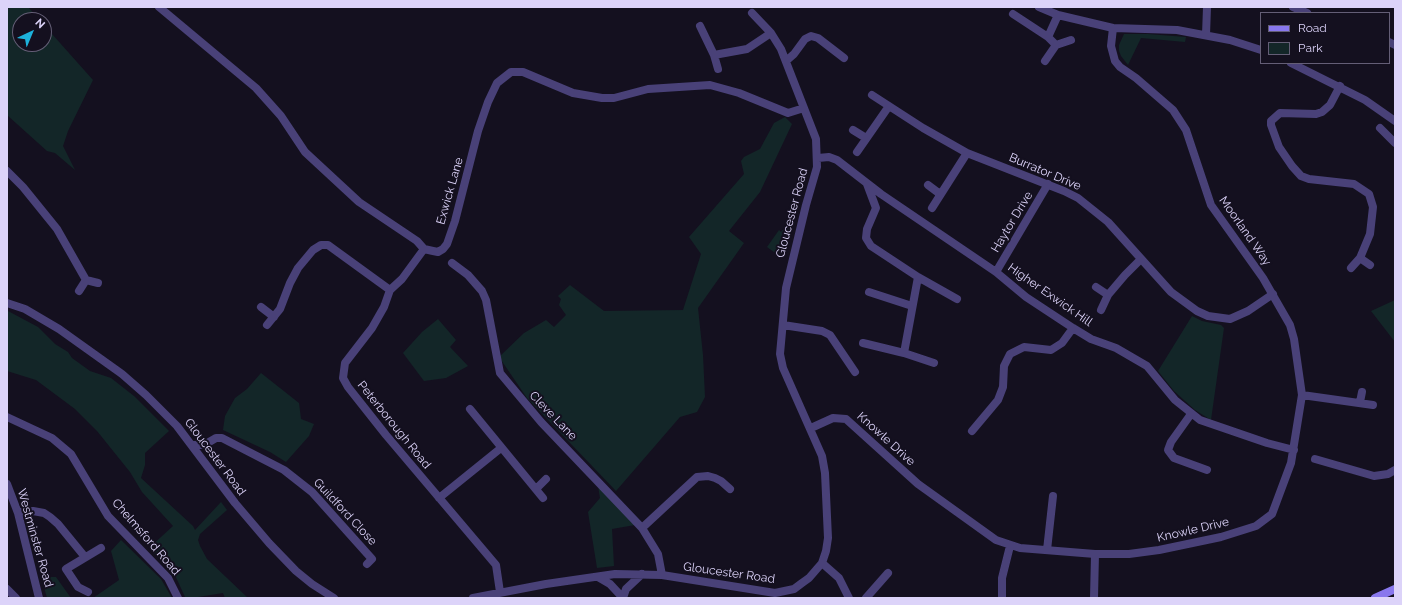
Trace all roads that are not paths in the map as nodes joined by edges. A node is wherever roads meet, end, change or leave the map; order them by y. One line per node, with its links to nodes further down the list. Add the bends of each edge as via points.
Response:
1 (159, 7): 41 (street, via 256,88 281,116 305,152 359,202 417,241)
2 (1039, 7): 8 (street)
3 (1207, 7): 12 (street)
4 (1293, 7): 5 (street)
5 (1305, 12)
6 (752, 13): 11 (street, Gloucester Road)
7 (1013, 14): 13 (street)
8 (1058, 15): 10 (street); 13 (street)
9 (700, 26): 17 (street)
10 (1113, 28): 12 (street, via 1156,28); 55 (street, Moorland Way, via 1111,46 1115,60 1120,67 1173,110 1186,130 1212,205)
11 (771, 33): 17 (street, via 748,49); 19 (street, Gloucester Road)
12 (1206, 34): 16 (street)
13 (1048, 37): 15 (street)
14 (1071, 40): 15 (street)
15 (1056, 45): 20 (street)
16 (1260, 50)
17 (714, 55): 22 (street)
18 (844, 58): 19 (street, via 818,38 811,36 805,39)
19 (786, 61): 26 (street, Gloucester Road)
20 (1045, 61)
21 (1293, 64): 23 (street)
22 (718, 69)
23 (1340, 86): 27 (street); 42 (street, via 1330,105 1322,112 1284,112 1271,121 1272,131 1279,147 1301,179 1354,184 1369,194 1373,207 1372,224)
24 (872, 95): 25 (street, Burrator Drive)
25 (889, 106): 30 (street); 33 (street, Burrator Drive)
26 (804, 108): 34 (street, Gloucester Road, via 814,129); 41 (street, Exwick Lane, via 788,113 739,93 710,85 648,89 614,98 602,98 573,93 523,72 511,72 497,83 488,102 447,244 438,252)
27 (1395, 121)
28 (1380, 128): 31 (street)
29 (853, 130): 30 (street)
30 (866, 138): 32 (street)
31 (1395, 143)
32 (857, 152)
33 (967, 153): 37 (street, Burrator Drive); 39 (street)
34 (818, 158): 36 (street, Higher Exwick Hill, via 829,157 837,160); 64 (street, Gloucester Road, via 787,281)
35 (7, 171): 49 (street, via 57,229)
36 (867, 183): 47 (street, Higher Exwick Hill); 48 (street, via 876,208 866,238 871,246)
37 (1048, 184): 43 (street, Burrator Drive, via 1093,208); 47 (street, Haytor Drive)
38 (928, 185): 39 (street)
39 (940, 194): 40 (street)
40 (932, 208)
41 (424, 249): 52 (street, Peterborough Road, via 402,280)
42 (1360, 258): 45 (street); 46 (street)
43 (1141, 259): 55 (street, Burrator Drive, via 1171,292 1187,305 1208,316 1235,317); 56 (street)
44 (452, 263): 95 (street, Cleve Lane, via 468,275 482,291 497,353 497,365 506,383)
45 (1370, 265)
46 (1351, 268)
47 (996, 272): 65 (street, Higher Exwick Hill, via 1026,297)
48 (918, 277): 57 (street); 59 (street)
49 (86, 280): 50 (street); 53 (street)
50 (98, 283)
51 (1096, 287): 56 (street)
52 (390, 290): 62 (street, via 328,245 321,245 313,250 294,275 284,301); 92 (street, Peterborough Road, via 372,328 345,363 343,378 386,435)
53 (79, 291)
54 (869, 292): 59 (street)
55 (1273, 294): 71 (street, Moorland Way, via 1290,325)
56 (1108, 295): 61 (street)
57 (958, 300)
58 (7, 303): 81 (street, Gloucester Road, via 25,309 59,329 122,374 178,426)
59 (912, 306): 67 (street)
60 (261, 308): 62 (street)
61 (1101, 310)
62 (274, 317): 63 (street)
63 (267, 325)
64 (783, 325): 69 (street, via 830,334); 79 (street, Gloucester Road, via 781,362)
65 (1073, 328): 76 (street, Higher Exwick Hill, via 1147,366 1175,400); 80 (street, via 1062,343 1052,350 1024,347 1010,354 1004,366 1003,387 998,400)
66 (863, 343): 67 (street)
67 (904, 353): 68 (street)
68 (934, 363)
69 (855, 372)
70 (1362, 392): 72 (street)
71 (1302, 395): 72 (street); 83 (street, Moorland Way)
72 (1360, 402): 73 (street)
73 (1373, 405)
74 (470, 409): 78 (street)
75 (486, 414): 78 (street)
76 (1191, 414): 83 (street, Higher Exwick Hill, via 1206,423); 85 (street, via 1168,450 1174,458)
77 (7, 417): 114 (street, Chelmsford Road, via 52,438 71,454 108,516 168,578)
78 (479, 420): 82 (street)
79 (811, 428): 96 (street, Knowle Drive, via 833,418 846,419 918,484 996,540); 102 (street, Gloucester Road, via 822,456 825,473 828,538)
80 (972, 431)
81 (193, 445): 101 (street, Guildford Close, via 204,445 216,438 222,438 284,470 312,492); 115 (street, Gloucester Road, via 235,503 269,543 296,571)
82 (501, 448): 89 (street); 92 (street)
83 (1294, 450): 99 (street, Knowle Drive, via 1276,507 1265,521 1256,526 1220,537 1159,550 1129,554)
84 (1315, 459): 86 (street, via 1374,476)
85 (1207, 470)
86 (1395, 470)
87 (546, 480): 89 (street)
88 (7, 484): 94 (street, Westminster Road)
89 (536, 489): 93 (street)
90 (730, 489): 95 (street, via 715,478 697,477)
91 (1053, 496): 98 (street)
92 (439, 498): 110 (street, Peterborough Road, via 496,565)
93 (543, 498)
94 (18, 513): 100 (street, via 44,513 58,524); 113 (street, Westminster Road)
95 (642, 528): 104 (street, Cleve Lane, via 658,554)
96 (1010, 546): 98 (street, Knowle Drive); 120 (street, via 1002,578)
97 (101, 548): 100 (street)
98 (1046, 550): 99 (street, Knowle Drive)
99 (1095, 554): 121 (street)
100 (85, 557): 109 (street, via 66,569 78,587)
101 (373, 560)
102 (822, 563): 111 (street, Gloucester Road, via 809,578 794,589); 118 (street, via 839,578)
103 (642, 574): 104 (street, Gloucester Road); 105 (street, Gloucester Road); 117 (street, via 626,589)
104 (662, 575): 111 (street, Gloucester Road)
105 (597, 577): 110 (street, Gloucester Road); 117 (street, via 610,584)
106 (886, 578): 119 (street)
107 (7, 589): 112 (street)
108 (1395, 589): 122 (street)
109 (88, 592)
110 (500, 592): 116 (street, Gloucester Road)
111 (763, 595)
112 (16, 598)
113 (39, 598)
114 (178, 598)
115 (334, 598)
116 (472, 598)
117 (623, 598)
118 (849, 598)
119 (866, 598)
120 (1002, 598)
121 (1094, 598)
122 (1375, 598)

